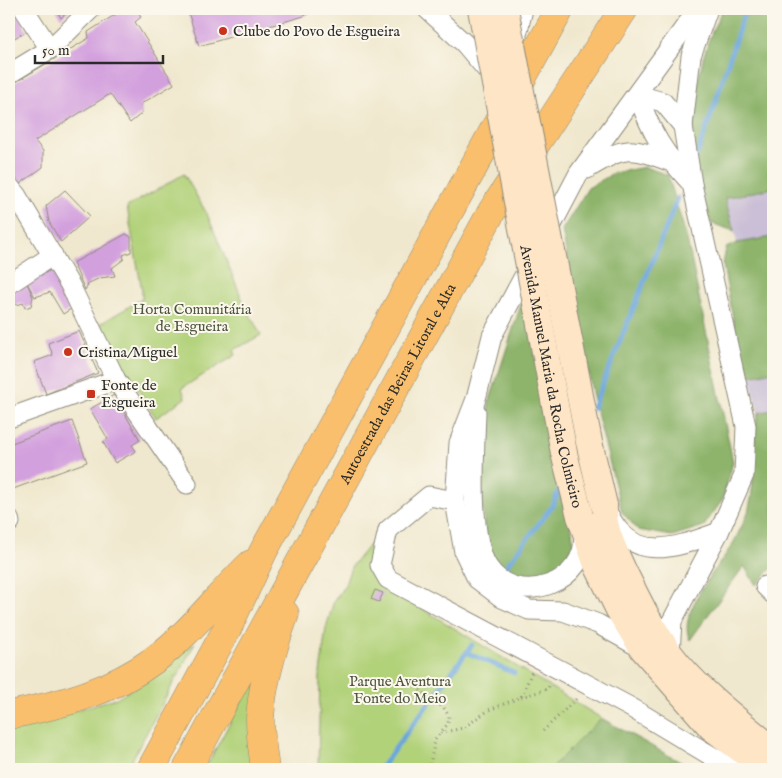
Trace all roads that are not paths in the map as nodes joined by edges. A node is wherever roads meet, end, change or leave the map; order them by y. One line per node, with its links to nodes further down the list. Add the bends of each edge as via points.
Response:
1 (24, 9): 11 (street)
2 (91, 9): 11 (street)
3 (427, 9): 14 (street, via 465,44)
4 (481, 9): 14 (main road, Avenida Manuel Maria da Rocha Colmieiro, bridge)
5 (505, 9): 12 (main road, Avenida Manuel Maria da Rocha Colmieiro, bridge)
6 (523, 9): 12 (street)
7 (560, 9): 32 (highway)
8 (624, 9): 31 (highway, Autoestrada das Beiras Litoral e Alta, via 492,211)
9 (698, 9): 15 (street)
10 (708, 9): 16 (street, via 691,56)
11 (50, 49): 13 (street)
12 (513, 49): 28 (main road, Avenida Manuel Maria da Rocha Colmieiro, bridge)
13 (9, 74)
14 (494, 78): 29 (main road, Avenida Manuel Maria da Rocha Colmieiro, bridge, via 564,453)
15 (638, 95): 16 (street, via 662,102); 17 (street, via 650,130); 18 (street)
16 (683, 126): 19 (street)
17 (671, 162): 18 (street, via 640,150 615,152); 19 (street)
18 (579, 173): 24 (street, via 492,336)
19 (692, 184): 30 (street, via 746,426 744,475)
20 (9, 186): 21 (street)
21 (53, 255): 22 (street); 23 (street)
22 (9, 284)
23 (116, 380): 25 (street); 26 (street)
24 (476, 400): 27 (street, via 459,443); 29 (street, via 473,493 480,545 488,567 503,582 520,590 538,589 557,582 574,566 585,546)
25 (9, 418)
26 (187, 484)
27 (455, 501): 33 (street, via 464,552 477,579 502,598 529,610 563,611 598,624); 40 (street, via 429,496 388,530 380,566 388,579 630,706)
28 (604, 505): 30 (street, via 616,530 631,542 657,549 680,546); 34 (main road, Avenida Manuel Maria da Rocha Colmieiro, via 603,519 617,556 638,601)
29 (580, 516): 33 (main road, Avenida Manuel Maria da Rocha Colmieiro, via 596,564)
30 (719, 532): 34 (street, via 672,621)
31 (310, 545): 38 (highway, Autoestrada das Beiras Litoral e Alta); 39 (highway, via 280,629 266,681 260,720)
32 (263, 552): 35 (highway, via 196,622 142,668 89,694); 37 (highway, via 228,626)
33 (643, 649): 41 (main road, Avenida Manuel Maria da Rocha Colmieiro, via 711,727)
34 (670, 654): 36 (main road, Avenida Manuel Maria da Rocha Colmieiro, via 720,705)
35 (9, 715)
36 (773, 750)
37 (151, 769)
38 (187, 769)
39 (265, 769)
40 (733, 769)
41 (767, 769)

